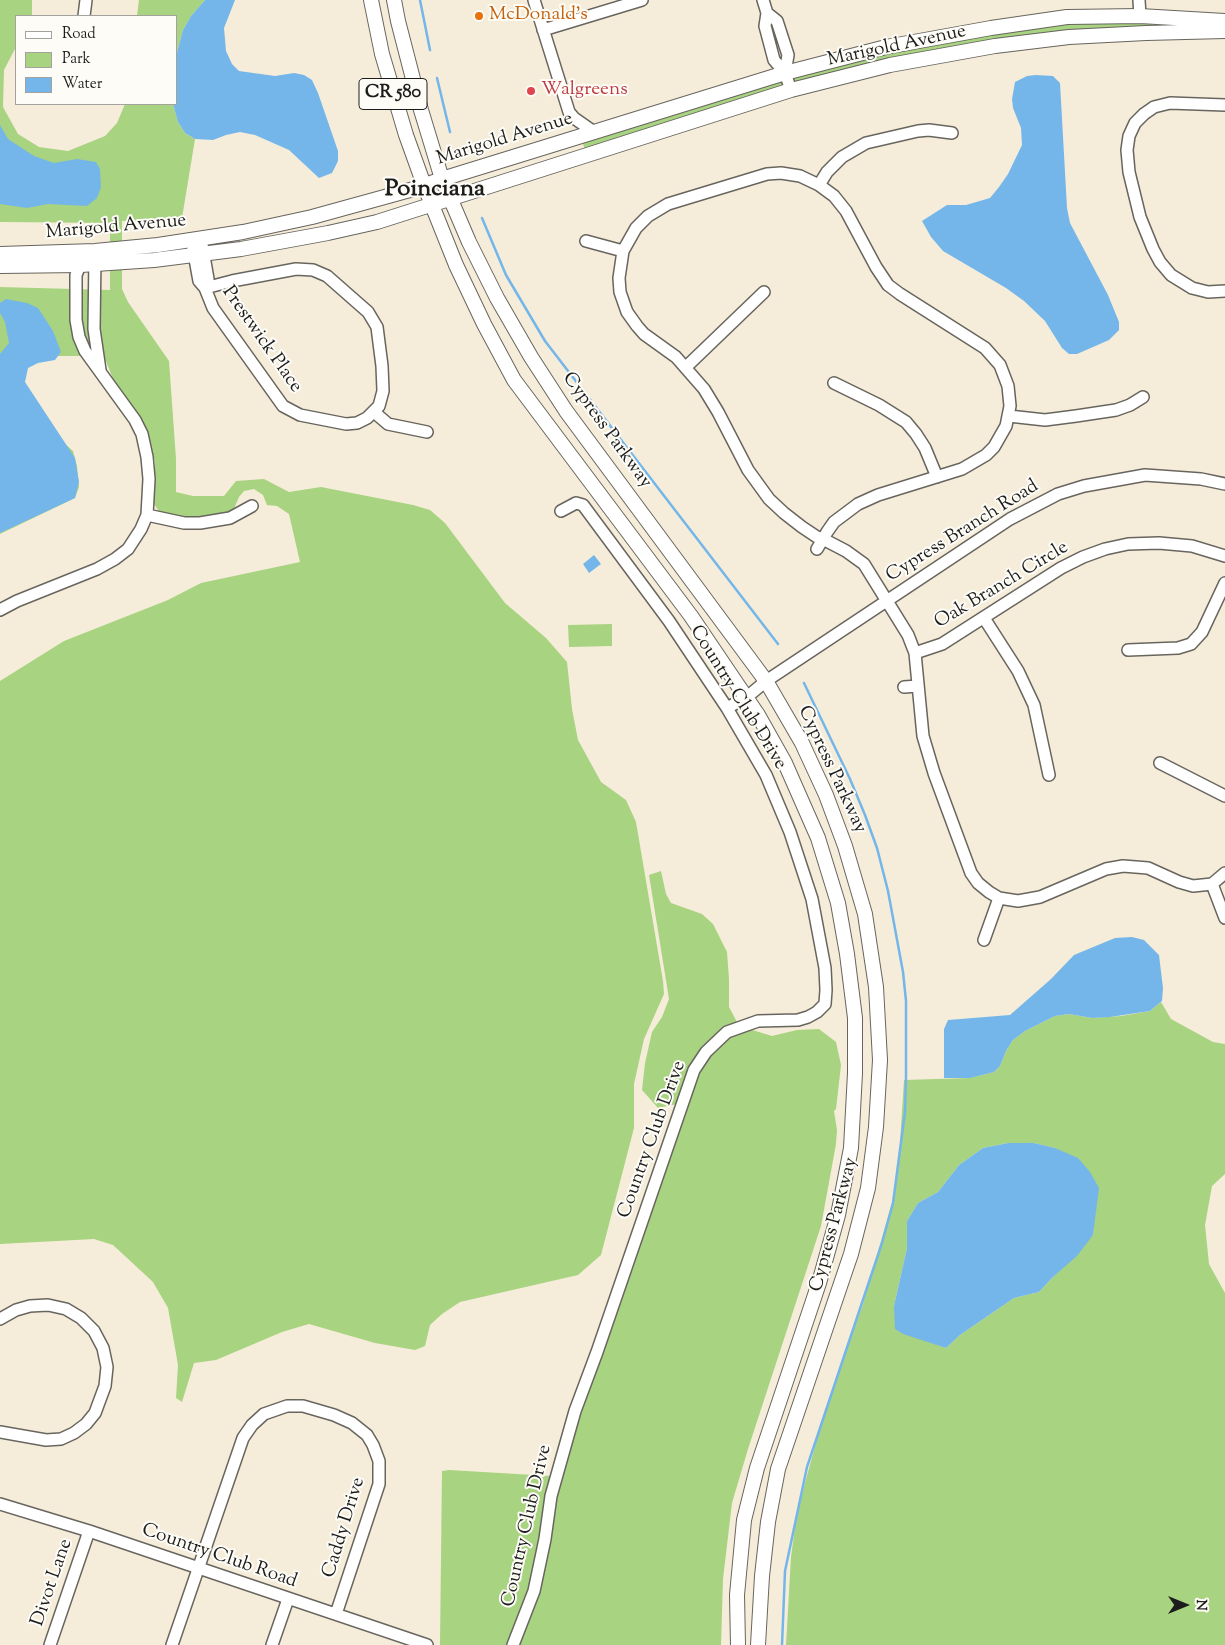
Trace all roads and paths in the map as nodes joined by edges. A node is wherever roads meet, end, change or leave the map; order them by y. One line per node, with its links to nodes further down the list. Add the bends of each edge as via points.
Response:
1 (86, 0): 8 (street)
2 (371, 0): 19 (main road, Cypress Parkway / CR 580, via 393,95)
3 (394, 0): 18 (main road, Cypress Parkway / CR 580)
4 (534, 0): 11 (street)
5 (642, 0): 11 (street)
6 (763, 0): 13 (street, via 767,13 777,21 788,55)
7 (1139, 0): 9 (street)
8 (84, 15)
9 (1140, 16): 10 (main road, Marigold Avenue); 13 (main road, Marigold Avenue, via 1067,17 991,28 886,47)
10 (1225, 21)
11 (543, 30): 16 (street, via 568,112)
12 (1225, 31): 14 (main road, Marigold Avenue, via 1069,37 995,46 890,64)
13 (785, 73): 14 (street); 16 (main road, Marigold Avenue)
14 (790, 90): 21 (main road, Marigold Avenue)
15 (1225, 105): 31 (street, via 1170,103 1154,107 1135,123 1127,150 1140,216 1160,262 1171,276 1192,288 1208,292)
16 (594, 132): 18 (main road, Marigold Avenue)
17 (952, 133): 20 (street, via 924,130 866,143 842,157)
18 (442, 179): 19 (main road, Marigold Avenue); 21 (main road, Cypress Parkway)
19 (424, 185): 22 (main road, Cypress Parkway); 23 (main road, Marigold Avenue, via 312,217)
20 (819, 185): 25 (street, via 790,174 767,174 668,204 641,221); 38 (street, via 846,210 888,285 975,340 1000,365 1008,386)
21 (449, 198): 22 (main road, Marigold Avenue); 53 (main road, Cypress Parkway, via 497,298 566,411)
22 (431, 204): 27 (main road, Marigold Avenue, via 377,222 328,233); 56 (main road, Cypress Parkway, via 456,265 514,380)
23 (196, 240): 27 (street, Prestwick Place); 28 (main road, Marigold Avenue)
24 (586, 241): 25 (street)
25 (623, 251): 33 (street, via 619,285 627,312 644,334)
26 (0, 254): 28 (main road, Marigold Avenue)
27 (199, 255): 28 (main road, Marigold Avenue); 30 (street, Prestwick Place, via 199,281)
28 (89, 258): 29 (main road, Marigold Avenue); 34 (street); 34 (street, via 76,275 76,320 85,351)
29 (0, 266)
30 (205, 288): 37 (street, Prestwick Place, via 213,308 284,406 300,415 346,424 362,421); 37 (street, Prestwick Place, via 296,269 312,270 327,276 368,312 377,327 383,391)
31 (1225, 291)
32 (764, 292): 33 (street)
33 (686, 367): 45 (street, via 712,401 745,465 762,490)
34 (101, 374): 44 (street, via 142,434 149,479)
35 (834, 383): 40 (street, via 879,404 906,422 925,448)
36 (1142, 397): 38 (street, via 1116,410 1076,416 1045,420)
37 (374, 412): 39 (street, via 388,424)
38 (1009, 416): 40 (street, via 1000,437 978,462)
39 (426, 432)
40 (937, 477): 45 (street, via 858,504 841,515)
41 (1225, 484): 48 (street, Cypress Branch Road, via 1145,475 1068,491 1010,519)
42 (252, 506): 44 (street, via 230,518 200,523)
43 (560, 511): 57 (street, Country Club Drive, via 576,503 583,505)
44 (147, 515): 49 (street, via 128,549 115,559)
45 (820, 544): 48 (street, via 856,557 870,572)
46 (1225, 556): 50 (street, Oak Branch Circle, via 1192,546 1158,542 1105,549 1061,568)
47 (1225, 583): 51 (street, via 1202,632 1191,644 1181,648)
48 (887, 600): 52 (street); 53 (street, Cypress Branch Road)
49 (0, 610)
50 (984, 618): 52 (street, Oak Branch Circle, via 942,644); 59 (street, via 1018,671 1034,705)
51 (1128, 650)
52 (915, 653): 54 (street)
53 (766, 681): 56 (street, Cypress Branch Road); 79 (main road, Cypress Parkway, via 802,743 845,846 865,914 876,987 880,1060 868,1188 851,1254 778,1470 768,1522)
54 (918, 686): 55 (street); 63 (street, via 923,736 968,867 982,887)
55 (904, 687)
56 (747, 697): 57 (street, Cypress Branch Road); 78 (main road, Cypress Parkway, via 785,763 818,838 838,904 855,1018 855,1073 851,1148 838,1215 757,1468 744,1520 737,1595)
57 (727, 708): 77 (street, Country Club Drive, via 766,776 790,832 812,899 825,968 825,1004 817,1012 798,1020 758,1021 728,1032 706,1052 694,1070 573,1417 551,1496 546,1539 534,1591)
58 (1160, 763): 60 (street)
59 (1049, 776)
60 (1225, 796)
61 (1225, 873): 62 (street)
62 (1212, 884): 63 (street, via 1186,884 1148,868 1123,866 1106,869 1033,899); 64 (street)
63 (999, 898): 65 (street)
64 (1225, 918)
65 (984, 940)
66 (0, 1319): 67 (street, via 30,1306 66,1309 94,1331 103,1348 107,1367 105,1386 95,1413 74,1433 61,1439 46,1440)
67 (0, 1432)
68 (0, 1504): 69 (street, Country Club Road)
69 (89, 1531): 70 (street, Country Club Road); 73 (street, Divot Lane)
70 (198, 1568): 71 (street, Country Club Road); 72 (street, Caddy Drive, via 240,1445 252,1425 271,1410 287,1406 303,1406 334,1415 367,1435 378,1456 380,1473); 74 (street, Caddy Drive)
71 (288, 1599): 72 (street, Country Club Road); 75 (street)
72 (336, 1614): 76 (street, Country Club Road)
73 (50, 1645)
74 (172, 1645)
75 (272, 1645)
76 (427, 1645)
77 (512, 1645)
78 (738, 1645)
79 (758, 1645)

